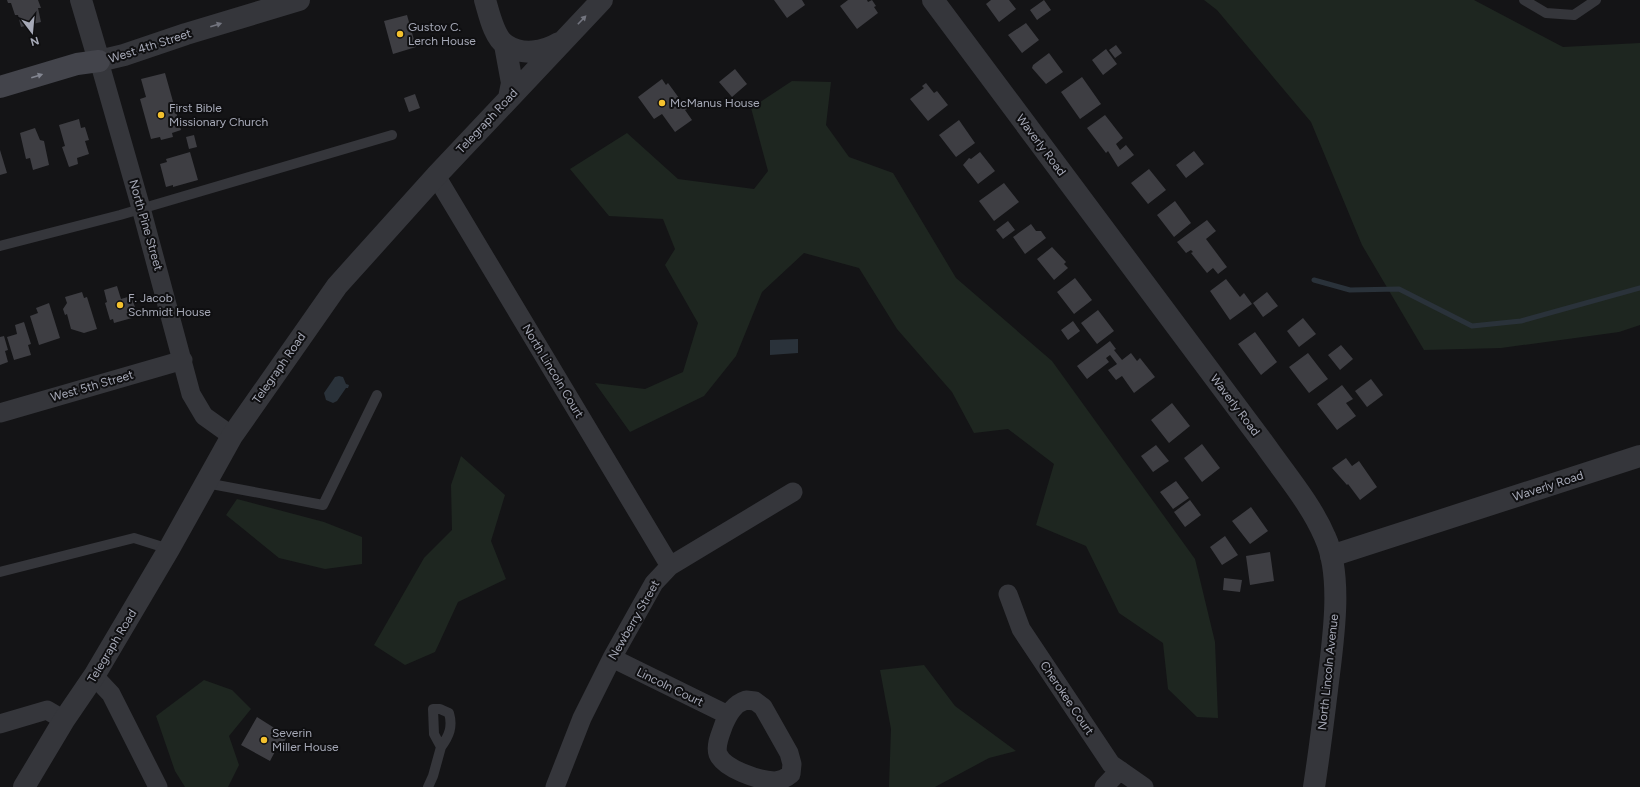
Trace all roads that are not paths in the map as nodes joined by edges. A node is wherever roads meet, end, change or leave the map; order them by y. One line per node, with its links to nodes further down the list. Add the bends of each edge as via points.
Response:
1 (81, 0): 10 (street, North Pine Street)
2 (299, 0): 10 (street, West 4th Street, one-way to 2)
3 (485, 0): 9 (street, via 492,24)
4 (602, 0): 8 (street, Telegraph Road, one-way to 4)
5 (933, 0): 25 (street, Waverly Road, via 1265,445 1315,517 1326,538)
6 (1524, 0): 7 (lane, via 1546,13 1574,15)
7 (1596, 0)
8 (562, 41): 9 (street, via 549,49 536,52 522,52); 12 (street, Telegraph Road)
9 (505, 45): 12 (street, via 512,83)
10 (99, 61): 11 (main road, West 4th Street, one-way to 10, via 77,64); 15 (street, North Pine Street)
11 (0, 88)
12 (509, 98): 14 (street, Telegraph Road)
13 (392, 135): 15 (lane)
14 (436, 176): 20 (street, Telegraph Road, via 337,286); 26 (street, North Lincoln Court)
15 (141, 208): 16 (lane); 17 (street, North Pine Street)
16 (0, 246)
17 (183, 360): 19 (street, West 5th Street); 20 (street, North Pine Street, via 191,394 204,416)
18 (377, 395): 22 (lane, via 324,505)
19 (0, 413)
20 (232, 436): 22 (street, Telegraph Road)
21 (1640, 456): 25 (street, Waverly Road)
22 (206, 483): 24 (street, Telegraph Road)
23 (793, 492): 26 (street, Newberry Street)
24 (169, 549): 27 (lane, via 134,538); 30 (street, Telegraph Road)
25 (1331, 556): 42 (street, North Lincoln Avenue, via 1334,577 1333,636)
26 (670, 566): 29 (street, Newberry Street, via 654,583)
27 (0, 572)
28 (1008, 594): 35 (street, Cherokee Court, via 1021,629 1111,764)
29 (612, 658): 31 (street, Lincoln Court); 39 (street, Newberry Street, via 582,718)
30 (94, 676): 32 (street, Telegraph Road); 37 (street, via 111,694)
31 (728, 715): 31 (street, via 718,743 717,752 721,761 728,767 775,781 791,774 789,753 763,707 755,701 746,700 737,703)
32 (64, 720): 33 (street, via 47,710); 36 (street, Telegraph Road)
33 (0, 724)
34 (442, 747): 38 (lane, via 434,776)
35 (1120, 770): 40 (street); 41 (street, Cherokee Court)
36 (24, 787)
37 (158, 787)
38 (428, 787)
39 (555, 787)
40 (1104, 787)
41 (1144, 787)
42 (1314, 787)

